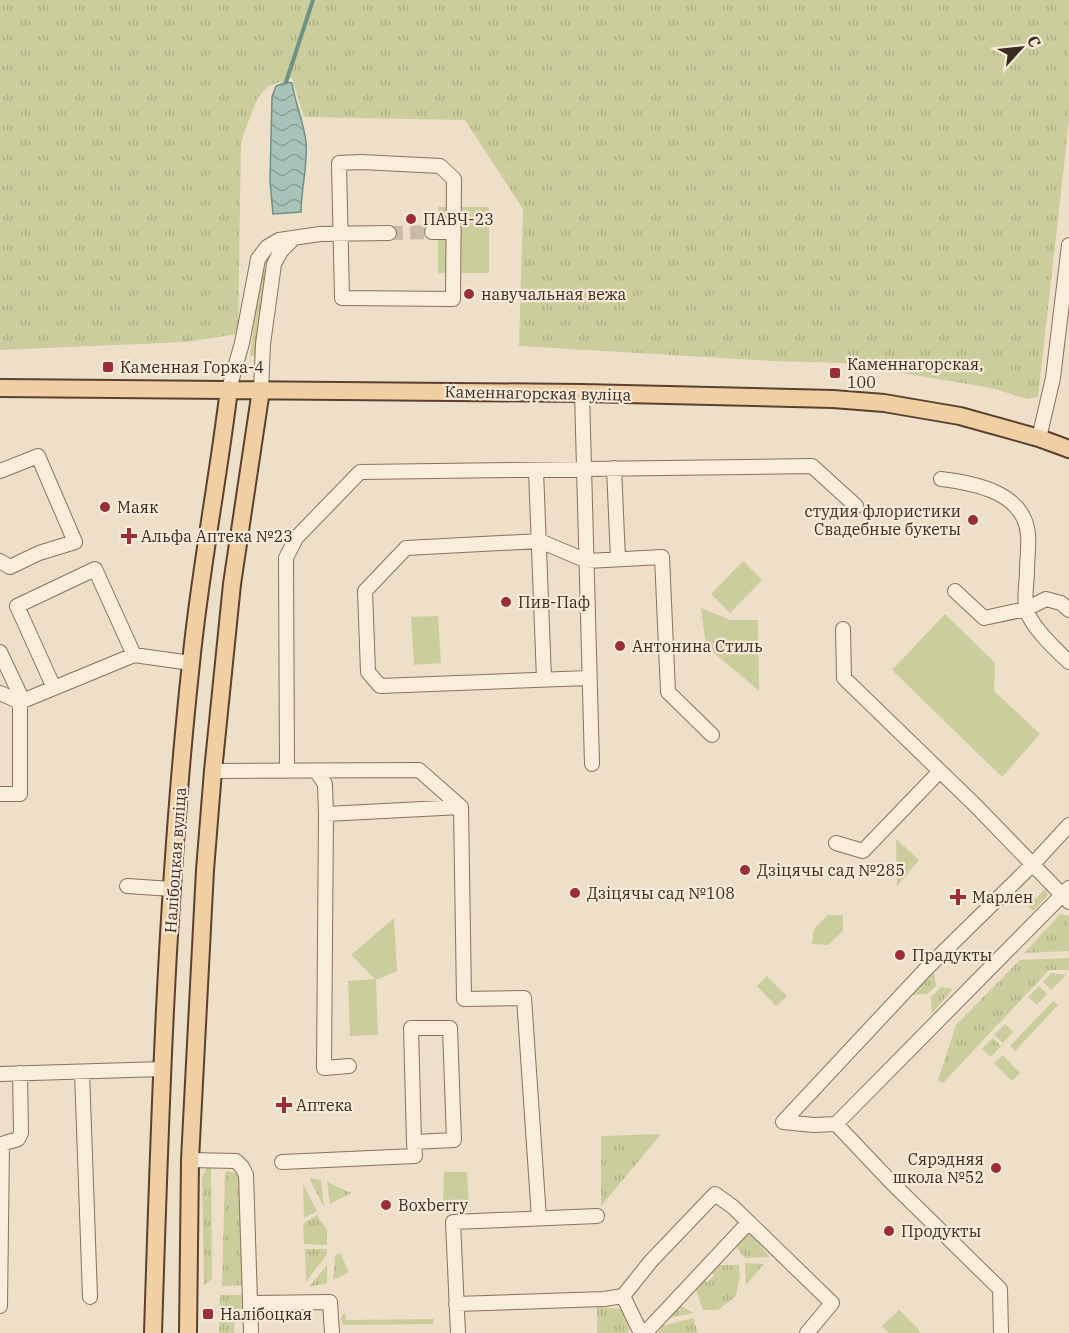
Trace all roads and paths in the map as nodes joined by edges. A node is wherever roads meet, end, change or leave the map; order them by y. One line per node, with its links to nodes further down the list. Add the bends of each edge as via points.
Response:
1 (432, 232): 2 (lane)
2 (454, 232): 3 (lane, via 453,299 342,298); 3 (lane, via 454,179 440,166 339,163)
3 (340, 233): 4 (lane); 5 (lane)
4 (389, 233)
5 (294, 238): 8 (lane, via 279,240 258,259); 9 (lane, via 274,264)
6 (1069, 245): 11 (lane, via 1053,378)
7 (0, 388): 8 (main road, Каменнагорская вуліца)
8 (229, 389): 9 (main road, Каменнагорская вуліца); 30 (main road, Налібоцкая вуліца)
9 (261, 390): 10 (main road, Каменнагорская вуліца); 38 (main road, Налібоцкая вуліца, via 232,584)
10 (582, 393): 11 (main road, Каменнагорская вуліца, via 884,403 960,416); 14 (lane)
11 (1039, 438): 12 (main road, Каменнагорская вуліца)
12 (1069, 449)
13 (614, 468): 14 (lane); 18 (lane, via 812,466); 20 (lane)
14 (584, 469): 15 (lane); 22 (lane)
15 (536, 470): 19 (lane); 39 (lane, via 360,472 296,538 286,558)
16 (0, 471): 21 (lane, via 38,456 75,542 10,567)
17 (941, 479): 24 (lane, via 993,490 1016,508 1028,532)
18 (856, 506)
19 (540, 541): 22 (lane); 32 (lane); 32 (lane, via 406,548 365,591 368,672 380,686)
20 (618, 559): 22 (lane); 36 (lane, via 662,557 668,692)
21 (0, 561)
22 (587, 561): 31 (lane)
23 (955, 591): 24 (lane, via 984,618)
24 (1026, 609): 25 (lane, via 1046,599); 29 (lane, via 1043,638)
25 (1069, 610)
26 (843, 629): 41 (lane, via 844,678)
27 (0, 652): 35 (lane)
28 (134, 655): 30 (lane); 33 (lane); 33 (lane, via 95,569 17,606)
29 (1069, 662)
30 (191, 663): 49 (main road, Налібоцкая вуліца)
31 (589, 678): 32 (lane); 37 (lane)
32 (544, 679)
33 (54, 688): 35 (lane)
34 (0, 693): 35 (lane)
35 (21, 702): 42 (lane, via 20,794)
36 (712, 735)
37 (592, 764)
38 (213, 771): 39 (lane); 59 (main road, Налібоцкая вуліца)
39 (287, 771): 40 (lane)
40 (316, 771): 43 (lane, via 419,770); 44 (lane, via 325,784)
41 (940, 771): 46 (lane, via 863,851); 47 (lane)
42 (0, 794)
43 (461, 807): 44 (lane); 62 (lane, via 464,999 524,998)
44 (326, 814): 51 (lane, via 324,1068)
45 (1069, 825): 47 (lane)
46 (836, 843)
47 (1034, 863): 50 (lane); 56 (lane, via 926,969 783,1122)
48 (127, 886): 49 (lane)
49 (172, 889): 52 (main road, Налібоцкая вуліца)
50 (1067, 895): 56 (lane)
51 (349, 1066)
52 (162, 1069): 53 (lane); 69 (main road, Налібоцкая вуліца)
53 (82, 1072): 54 (lane); 65 (lane)
54 (20, 1073): 55 (lane); 58 (lane, via 21,1133 12,1142)
55 (0, 1074)
56 (836, 1124): 76 (lane, via 1000,1289)
57 (414, 1142): 57 (lane, via 411,1028 450,1028 454,1140); 60 (lane, via 415,1156)
58 (1, 1144): 68 (lane)
59 (190, 1160): 66 (lane, via 236,1161 246,1175); 70 (main road, Налібоцкая вуліца)
60 (282, 1162)
61 (597, 1216): 62 (lane)
62 (539, 1218): 67 (lane, via 453,1222)
63 (749, 1222): 64 (lane, via 715,1194); 74 (lane); 75 (lane, via 832,1303)
64 (623, 1296): 67 (lane); 74 (lane)
65 (90, 1297)
66 (250, 1303): 71 (lane); 72 (lane, via 330,1302)
67 (456, 1304): 73 (lane)
68 (0, 1306)
69 (153, 1333)
70 (188, 1333)
71 (251, 1333)
72 (332, 1333)
73 (458, 1333)
74 (643, 1333)
75 (807, 1333)
76 (1001, 1333)

